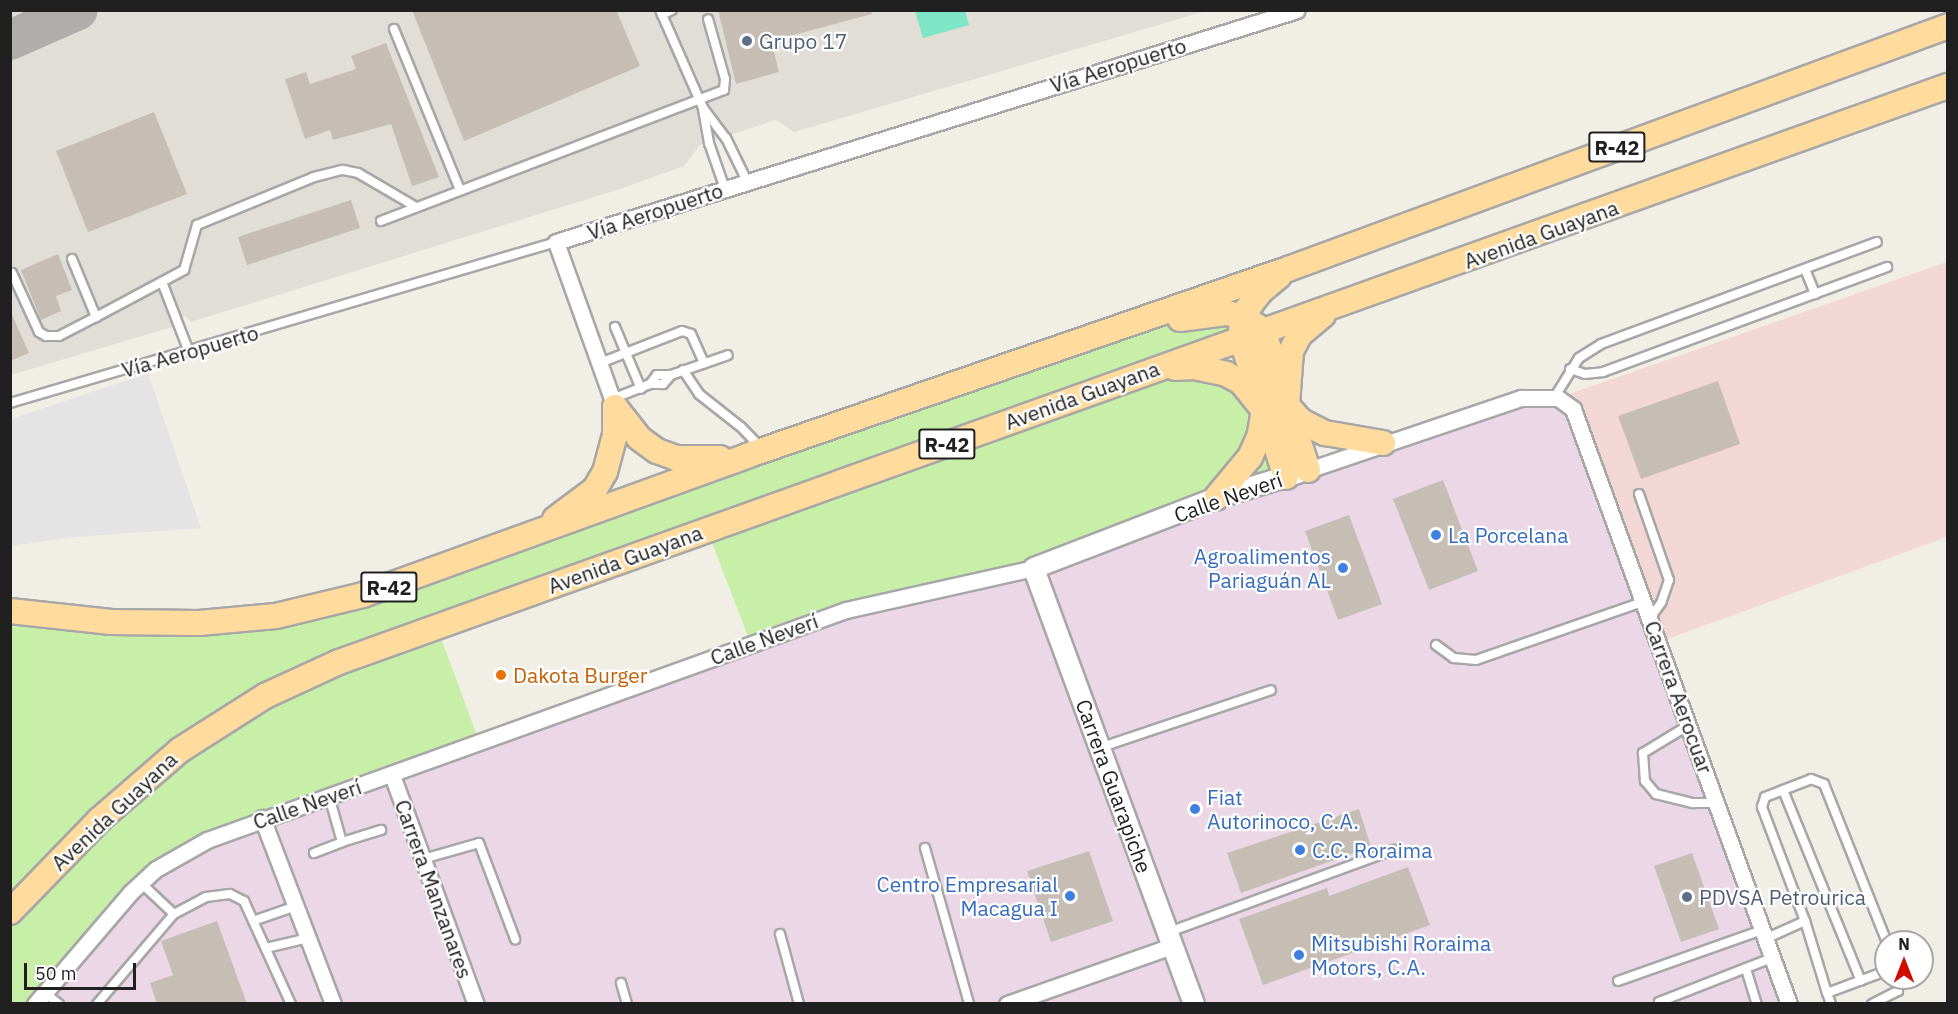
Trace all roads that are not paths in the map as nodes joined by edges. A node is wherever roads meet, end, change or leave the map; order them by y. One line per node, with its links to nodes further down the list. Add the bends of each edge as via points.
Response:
1 (672, 10): 3 (lane)
2 (1297, 10): 10 (street, Vía Aeropuerto)
3 (661, 13): 8 (lane)
4 (708, 19): 8 (lane, via 725,85 724,90)
5 (1947, 26): 20 (main road, R-42)
6 (394, 29): 12 (lane)
7 (1947, 86): 23 (main road, Avenida Guayana / R-42, via 1488,254)
8 (699, 99): 9 (lane); 12 (lane)
9 (703, 108): 10 (lane, via 726,138); 11 (lane, via 709,143)
10 (747, 181): 11 (street, Vía Aeropuerto)
11 (725, 189): 15 (street, Vía Aeropuerto)
12 (460, 190): 13 (lane)
13 (416, 207): 14 (lane); 22 (lane, via 358,173 332,171 197,225 190,261 184,270)
14 (381, 221)
15 (556, 242): 29 (lane, Vía Aeropuerto); 32 (street)
16 (1877, 242): 19 (lane)
17 (72, 259): 25 (lane)
18 (1887, 267): 24 (lane)
19 (1805, 268): 24 (lane); 34 (lane, via 1601,344 1586,352)
20 (1288, 269): 27 (main road, via 1260,292); 28 (main road, R-42)
21 (12, 273): 25 (lane, via 39,332 46,336 59,336)
22 (162, 282): 25 (lane); 29 (lane)
23 (1363, 294): 27 (main road, Avenida Guayana / R-42); 41 (main road, via 1324,314 1300,334)
24 (1815, 294): 34 (lane, via 1603,372 1585,374)
25 (96, 317)
26 (615, 327): 30 (lane)
27 (1248, 328): 28 (main road, via 1209,313); 36 (main road, Avenida Guayana / R-42); 41 (main road)
28 (1094, 337): 43 (main road, R-42)
29 (189, 352): 39 (lane, Vía Aeropuerto)
30 (625, 353): 32 (lane); 33 (lane, via 687,331); 37 (lane)
31 (728, 355): 33 (lane)
32 (600, 363): 40 (street)
33 (704, 363): 35 (lane)
34 (1570, 369): 38 (lane)
35 (684, 370): 37 (lane, via 671,375 663,384); 43 (lane, via 699,394 741,426)
36 (1146, 372): 41 (main road, via 1212,369 1241,382); 69 (main road, Avenida Guayana / R-42, via 350,658 265,696 151,772)
37 (641, 389): 40 (lane)
38 (1556, 398): 42 (street, Calle Neverí, via 1521,398); 49 (street, Carrera Aerocuar, via 1573,409 1584,434)
39 (10, 403)
40 (613, 403): 43 (main road, via 639,438 676,458 698,460); 47 (main road, via 611,454 600,480 586,496)
41 (1275, 407): 42 (main road, via 1325,433); 44 (main road); 46 (main road, via 1250,457)
42 (1383, 443): 44 (street, Calle Neverí)
43 (756, 453): 47 (main road, R-42)
44 (1297, 474): 46 (street, Calle Neverí)
45 (1639, 494): 51 (lane, via 1669,580 1661,603)
46 (1216, 498): 48 (street, Calle Neverí)
47 (531, 536): 50 (main road, R-42, via 363,595 246,620 154,624)
48 (1034, 568): 55 (street, Carrera Guarapiche); 56 (street, Calle Neverí, via 846,610)
49 (1644, 601): 51 (street, Carrera Aerocuar); 52 (lane, via 1625,611 1476,660 1454,658)
50 (10, 611)
51 (1650, 618): 54 (street, Carrera Aerocuar)
52 (1436, 645)
53 (1271, 690): 55 (lane)
54 (1689, 725): 59 (street, Carrera Aerocuar); 59 (lane, via 1643,753 1645,781 1656,794 1693,803)
55 (1100, 748): 78 (street, Carrera Guarapiche)
56 (392, 775): 58 (street, Calle Neverí); 66 (street, Carrera Manzanares)
57 (1783, 790): 72 (lane, via 1765,797 1762,807); 73 (lane, via 1811,779 1824,784); 84 (lane)
58 (328, 796): 60 (street, Calle Neverí); 62 (lane)
59 (1717, 802): 75 (street, Carrera Aerocuar)
60 (262, 818): 67 (street, Calle Neverí, via 178,855); 68 (street)
61 (381, 830): 62 (lane)
62 (342, 842): 65 (lane)
63 (925, 848): 97 (lane)
64 (1393, 850): 78 (lane)
65 (314, 853)
66 (423, 859): 77 (lane, via 480,843); 94 (street, Carrera Manzanares)
67 (141, 883): 70 (lane); 88 (street, Calle Neverí)
68 (296, 906): 71 (lane); 76 (street)
69 (10, 912)
70 (174, 914): 71 (lane, via 206,897 230,894 243,901); 91 (lane)
71 (253, 921): 79 (lane)
72 (1805, 921): 75 (lane); 87 (lane)
73 (1882, 930)
74 (780, 934): 96 (lane)
75 (1764, 935): 80 (street, Carrera Aerocuar); 83 (lane)
76 (308, 938): 79 (lane); 93 (street)
77 (515, 939)
78 (1170, 939): 98 (street); 99 (street, Carrera Guarapiche)
79 (266, 948): 92 (lane)
80 (1772, 958): 81 (lane); 101 (street, Carrera Aerocuar)
81 (1746, 969): 89 (lane); 100 (lane)
82 (1874, 975): 84 (lane)
83 (1618, 981)
84 (1861, 981): 87 (lane)
85 (621, 983): 95 (lane)
86 (1898, 990): 103 (lane)
87 (1827, 993): 102 (lane)
88 (40, 998): 90 (lane)
89 (1659, 1002)
90 (58, 1004)
91 (97, 1004)
92 (291, 1004)
93 (333, 1004)
94 (476, 1004)
95 (627, 1004)
96 (799, 1004)
97 (969, 1004)
98 (1007, 1004)
99 (1194, 1004)
100 (1757, 1004)
101 (1789, 1004)
102 (1831, 1004)
103 (1872, 1004)

